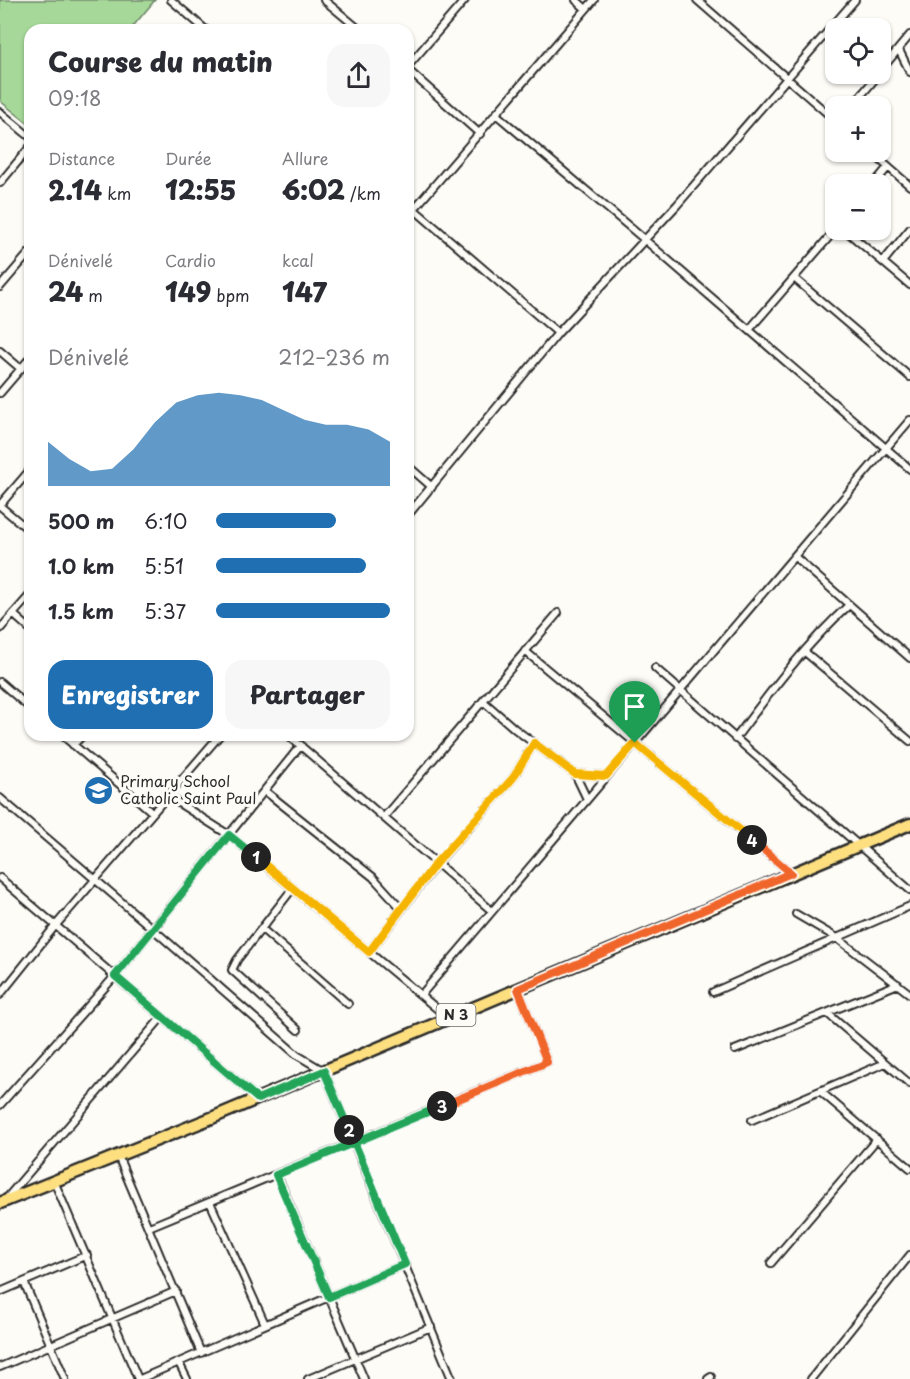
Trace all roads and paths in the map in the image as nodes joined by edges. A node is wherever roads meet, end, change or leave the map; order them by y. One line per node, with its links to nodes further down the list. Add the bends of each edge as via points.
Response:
1 (171, 0): 9 (street)
2 (324, 0): 10 (street)
3 (465, 0): 14 (street)
4 (576, 0): 8 (street)
5 (594, 0): 8 (street)
6 (697, 0): 17 (street)
7 (855, 0): 17 (street)
8 (586, 9): 22 (street)
9 (199, 24)
10 (353, 24)
11 (910, 35): 12 (street)
12 (899, 50): 13 (street); 15 (street)
13 (891, 59)
14 (414, 61)
15 (910, 72)
16 (414, 74): 24 (street)
17 (787, 79): 21 (street); 33 (street)
18 (870, 84): 19 (street)
19 (860, 96)
20 (0, 112): 23 (street)
21 (825, 112)
22 (497, 115): 24 (street); 33 (street)
23 (24, 132)
24 (480, 134): 31 (street)
25 (24, 154): 29 (street)
26 (882, 162): 27 (street)
27 (888, 167): 28 (street); 30 (street)
28 (882, 174)
29 (0, 183)
30 (910, 186)
31 (414, 209): 42 (street)
32 (910, 229): 37 (street)
33 (645, 240): 41 (street); 42 (street)
34 (827, 240): 38 (street)
35 (857, 240): 37 (street)
36 (24, 259): 40 (street)
37 (883, 262): 39 (street)
38 (794, 278): 41 (street); 46 (street)
39 (910, 285)
40 (0, 287)
41 (749, 330): 49 (street)
42 (558, 333): 53 (street)
43 (0, 351): 45 (street)
44 (24, 365): 45 (street)
45 (21, 369): 47 (street)
46 (910, 376)
47 (0, 393)
48 (910, 420): 49 (street)
49 (886, 448): 50 (street); 57 (street)
50 (910, 469)
51 (414, 471): 53 (street)
52 (24, 477): 54 (street)
53 (432, 487): 55 (street)
54 (0, 506): 56 (street)
55 (414, 508)
56 (24, 526)
57 (795, 557): 59 (street); 69 (street)
58 (24, 602): 61 (street)
59 (849, 604): 65 (street); 66 (street)
60 (558, 613): 64 (street)
61 (13, 614): 62 (street); 63 (street)
62 (24, 624)
63 (0, 629)
64 (525, 651): 70 (street); 79 (street)
65 (805, 652): 72 (street); 77 (street)
66 (910, 658)
67 (656, 668): 69 (street)
68 (0, 682): 71 (street)
69 (680, 690): 72 (street); 79 (street)
70 (483, 701): 78 (street); 89 (street)
71 (24, 703)
72 (735, 738): 92 (street)
73 (69, 741): 80 (street)
74 (77, 741): 80 (street)
75 (214, 741): 85 (street)
76 (296, 741): 81 (street)
77 (910, 741)
78 (534, 743): 82 (street); 93 (street, via 513,778)
79 (635, 743): 83 (street); 94 (street)
80 (73, 745): 88 (street)
81 (301, 745): 84 (street); 89 (street)
82 (575, 774): 83 (street); 87 (street)
83 (606, 776): 87 (street)
84 (265, 791): 91 (street); 100 (street, via 373,877)
85 (166, 795): 88 (street); 91 (street)
86 (0, 798): 95 (street)
87 (587, 799): 101 (street)
88 (152, 812): 95 (street)
89 (384, 818): 93 (street)
90 (910, 824): 92 (main road, N 3)
91 (229, 835): 97 (street); 105 (street)
92 (858, 846): 94 (main road, N 3); 98 (street)
93 (436, 863): 100 (street); 101 (street)
94 (791, 873): 110 (main road, N 3)
95 (95, 880): 103 (street); 105 (street)
96 (1, 881): 103 (street)
97 (293, 888): 104 (street); 107 (street)
98 (910, 890)
99 (910, 906): 106 (street)
100 (402, 909): 107 (street)
101 (492, 911): 114 (street)
102 (796, 914): 106 (street)
103 (56, 925): 108 (street); 113 (street)
104 (261, 928): 115 (street); 119 (street, via 232,970)
105 (153, 929): 108 (street); 122 (street, via 297,1055)
106 (837, 938): 109 (street); 111 (street)
107 (369, 952): 114 (street)
108 (115, 976): 117 (street); 126 (street)
109 (898, 984): 112 (street); 116 (street)
110 (518, 989): 118 (main road, N 3); 129 (street, via 547,1062)
111 (713, 992)
112 (910, 994)
113 (0, 995)
114 (421, 995): 118 (street)
115 (348, 1004)
116 (827, 1013): 120 (street); 121 (street)
117 (162, 1017): 125 (street); 134 (street)
118 (448, 1018): 122 (main road, N 3)
119 (298, 1030)
120 (735, 1050)
121 (885, 1063): 123 (street); 124 (street)
122 (324, 1071): 125 (main road, N 3); 129 (street)
123 (910, 1084)
124 (820, 1091): 127 (street); 128 (street)
125 (258, 1099): 130 (main road, N 3)
126 (0, 1105)
127 (752, 1120)
128 (877, 1140): 131 (street); 139 (street)
129 (354, 1143): 132 (street); 140 (street)
130 (118, 1156): 133 (main road, N 3); 136 (street)
131 (910, 1168)
132 (276, 1175): 135 (street); 145 (street)
133 (54, 1182): 134 (main road, N 3); 137 (street)
134 (2, 1202)
135 (210, 1202): 136 (street); 147 (street)
136 (149, 1227): 144 (street)
137 (87, 1255): 141 (street); 146 (street)
138 (910, 1255): 160 (street)
139 (771, 1263)
140 (405, 1264): 145 (street); 148 (street)
141 (24, 1282): 143 (street); 149 (street)
142 (0, 1283): 143 (street)
143 (2, 1291)
144 (176, 1291): 146 (street); 150 (street)
145 (329, 1297): 147 (street); 151 (street)
146 (113, 1318): 149 (street); 155 (street)
147 (265, 1324): 150 (street)
148 (431, 1327): 151 (street); 159 (street)
149 (51, 1345): 153 (street); 154 (street)
150 (201, 1353): 152 (street)
151 (356, 1359): 157 (street); 158 (street)
152 (179, 1362): 155 (street); 156 (street)
153 (0, 1367)
154 (65, 1379)
155 (139, 1379)
156 (187, 1379)
157 (309, 1379)
158 (364, 1379)
159 (452, 1379)
160 (811, 1379)

